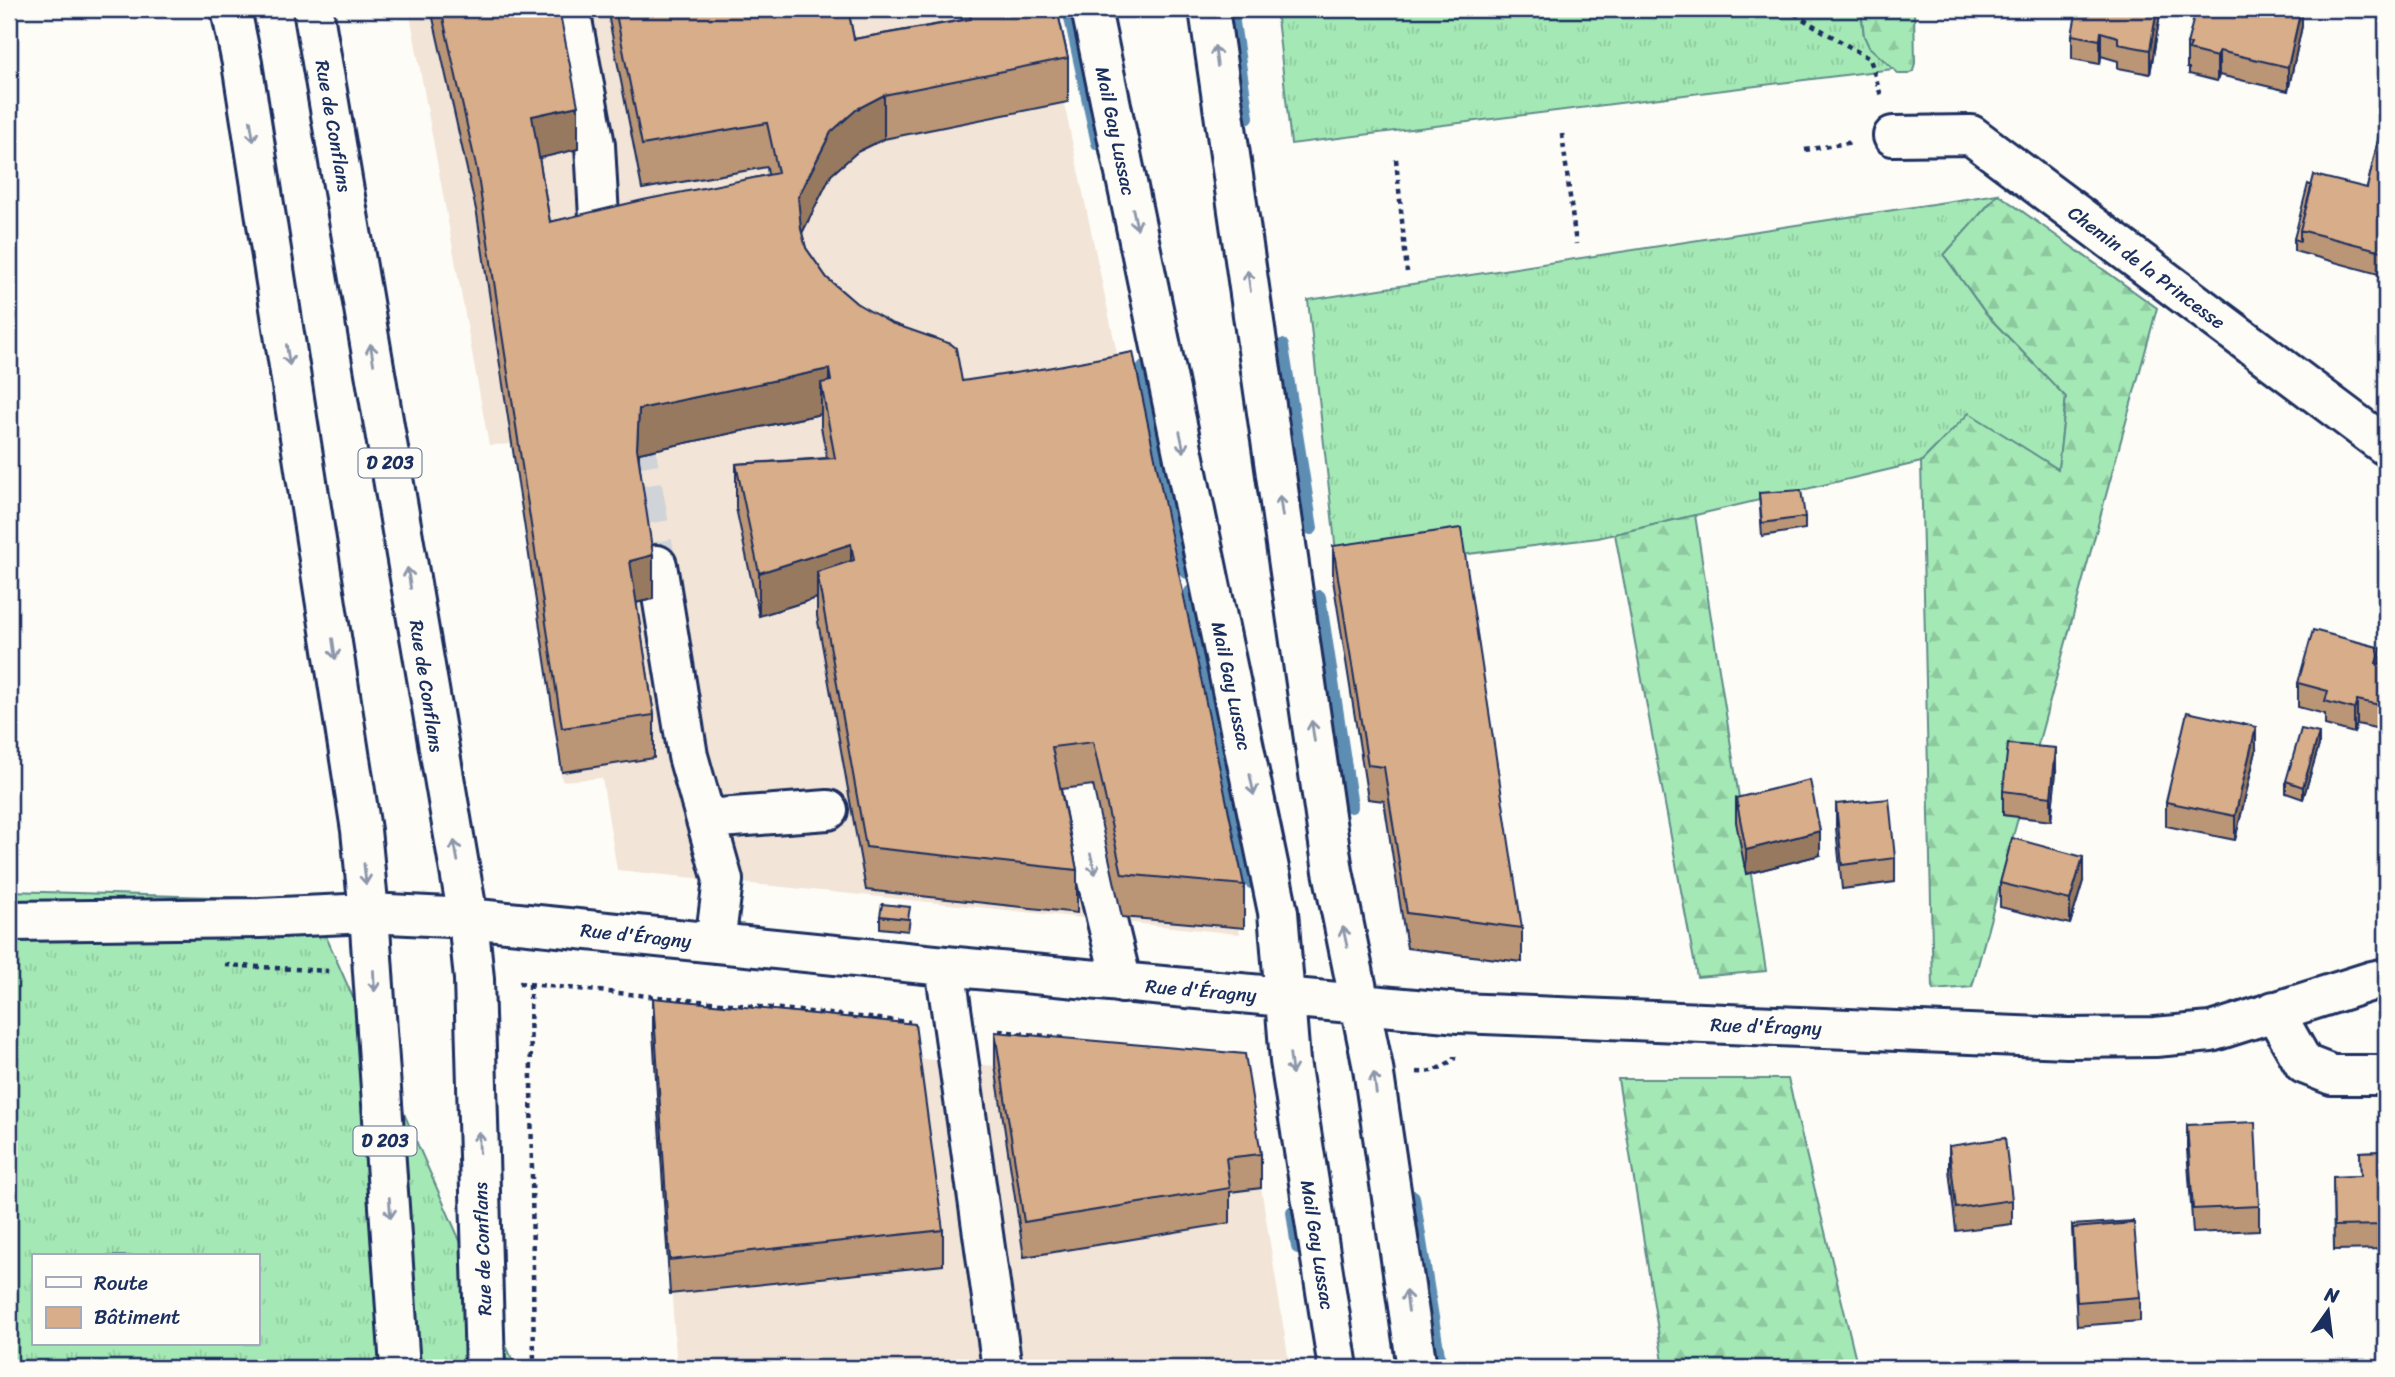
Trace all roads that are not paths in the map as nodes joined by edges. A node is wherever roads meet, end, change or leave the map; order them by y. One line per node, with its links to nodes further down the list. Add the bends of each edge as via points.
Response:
1 (231, 9): 13 (street, D 203, one-way to 13, via 324,581)
2 (313, 9): 14 (street, Rue de Conflans / D 203, one-way to 2)
3 (570, 9): 7 (street, via 595,145)
4 (1091, 9): 20 (street, Mail Gay Lussac, one-way to 20, via 1278,912)
5 (1209, 9): 21 (street, one-way to 5, via 1333,872)
6 (1893, 136): 8 (street, Chemin de la Princesse, via 1971,135)
7 (601, 253)
8 (2386, 446)
9 (657, 565): 12 (street, via 688,756)
10 (1077, 798): 19 (street, one-way to 19)
11 (828, 810): 12 (street)
12 (706, 819): 16 (street, via 723,880)
13 (369, 913): 14 (street, Rue d'Éragny); 15 (street, Rue d'Éragny); 24 (street, D 203, one-way to 24)
14 (468, 918): 16 (street, Rue d'Éragny); 25 (street, Rue de Conflans / D 203, one-way to 14, via 474,979)
15 (9, 921)
16 (715, 943): 17 (street, Rue d'Éragny)
17 (945, 967): 19 (street, Rue d'Éragny); 26 (street)
18 (2386, 978): 22 (street, Rue d'Éragny)
19 (1122, 983): 20 (street, Rue d'Éragny)
20 (1284, 996): 21 (street, Rue d'Éragny); 27 (street, Mail Gay Lussac, one-way to 27)
21 (1358, 1003): 22 (street, Rue d'Éragny, via 1472,1014 2067,1038 2211,1031); 28 (street, one-way to 21, via 1373,1068)
22 (2274, 1011): 23 (street, via 2304,1064 2332,1075)
23 (2386, 1075)
24 (401, 1368)
25 (485, 1368)
26 (1002, 1368)
27 (1338, 1368)
28 (1417, 1368)

